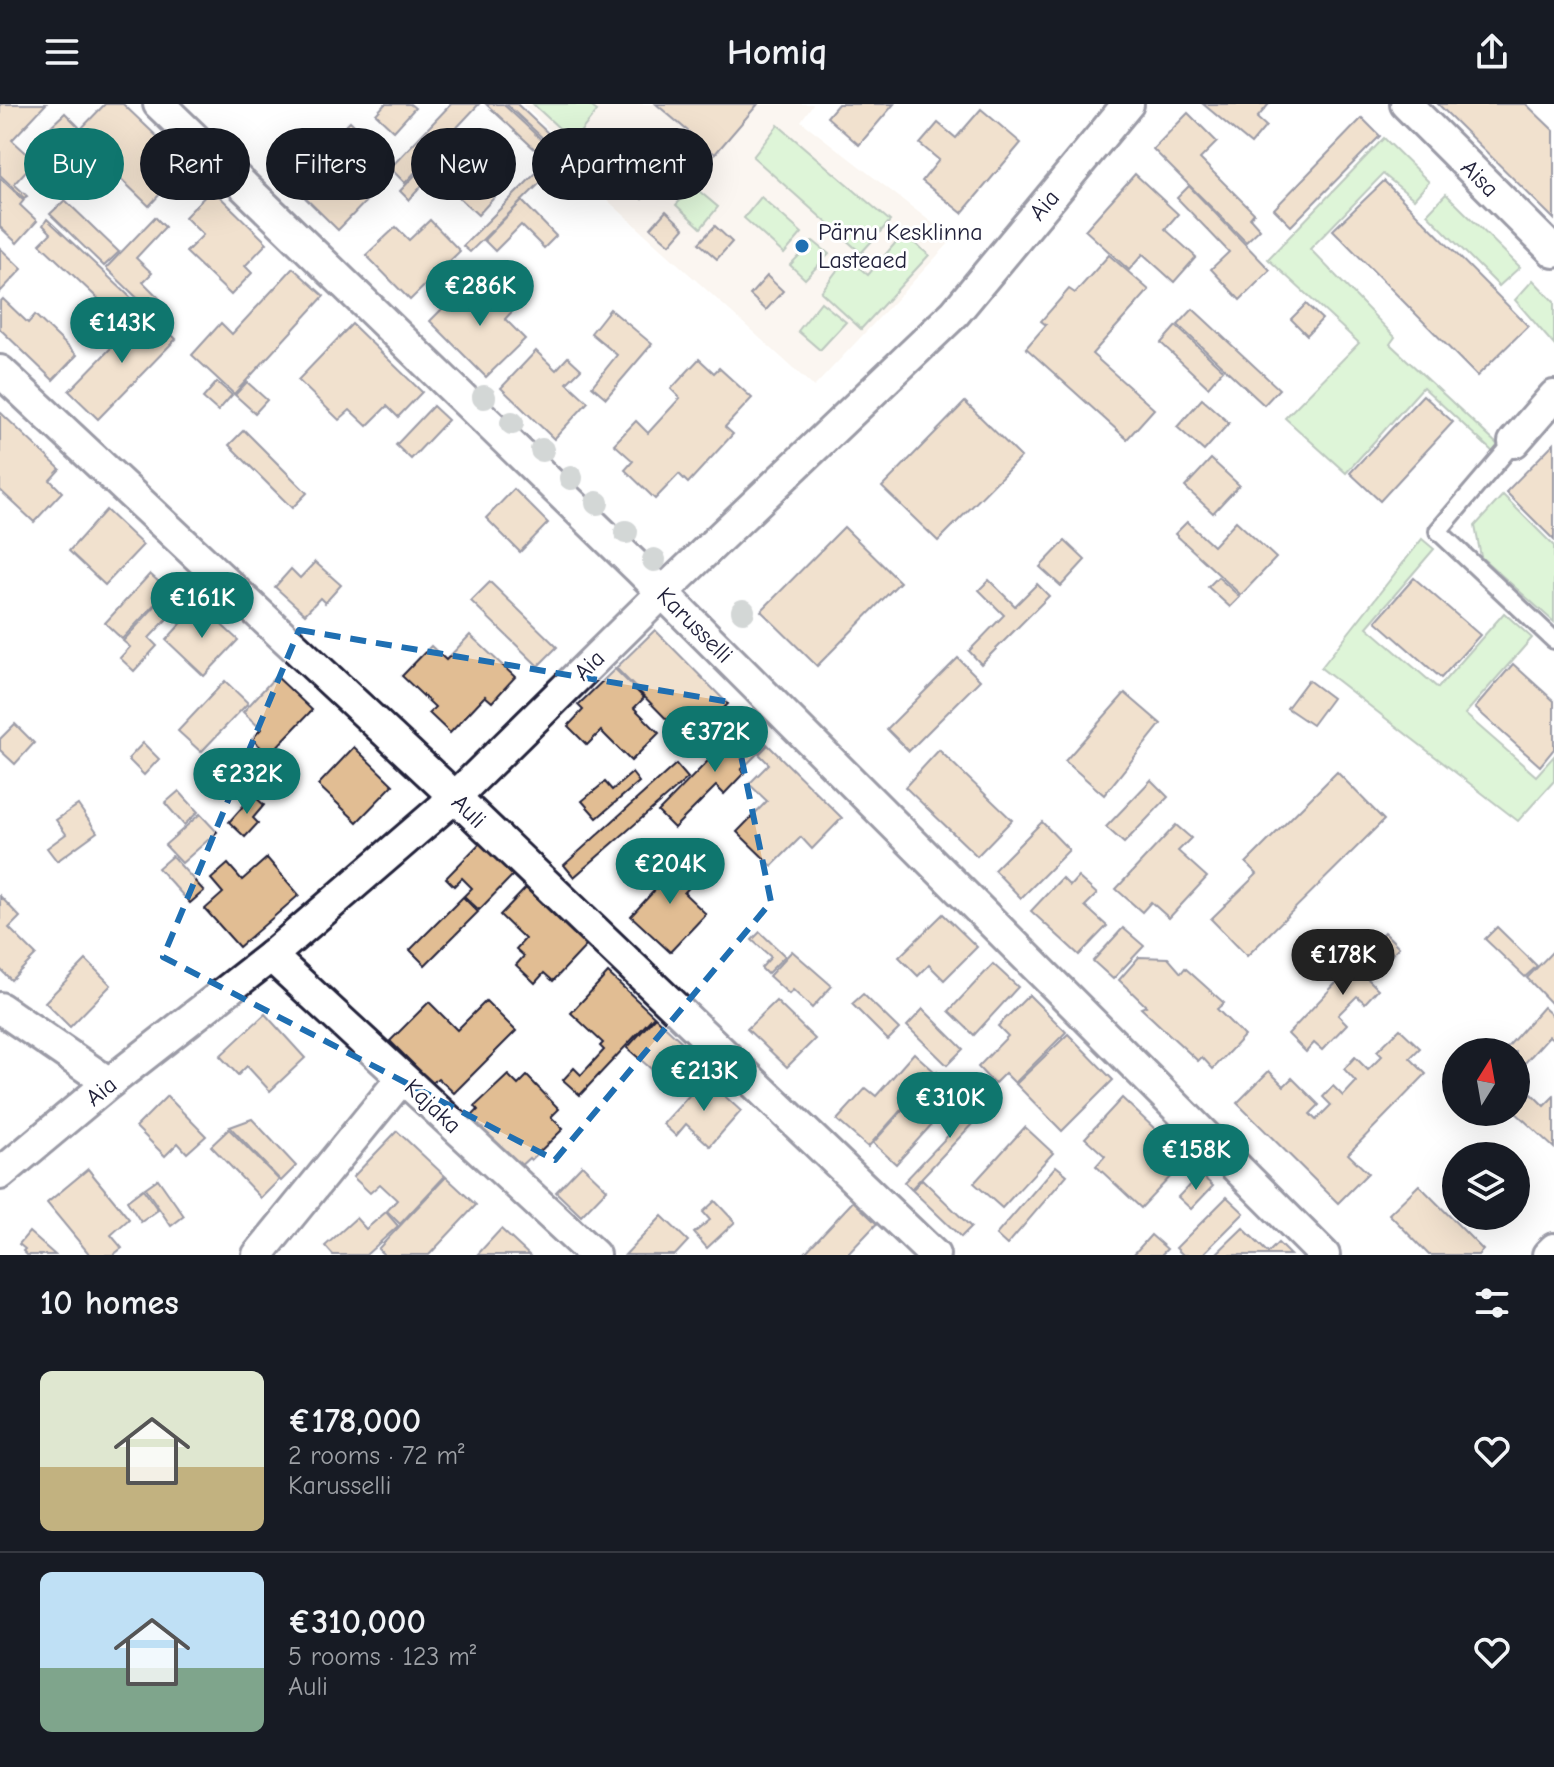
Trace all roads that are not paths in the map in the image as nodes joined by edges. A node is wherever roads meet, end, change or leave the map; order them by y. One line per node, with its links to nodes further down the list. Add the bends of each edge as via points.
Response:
1 (159, 104): 8 (street, Karusselli)
2 (1128, 104): 8 (street, Aia, via 955,313)
3 (1406, 104): 4 (street, Aisa)
4 (1554, 252)
5 (0, 371): 10 (street, Auli)
6 (1554, 396): 7 (street)
7 (1514, 442): 9 (lane, via 1438,531)
8 (662, 593): 10 (street, Aia); 20 (street, Karusselli)
9 (1554, 640)
10 (455, 797): 11 (street, Aia); 19 (street, Auli)
11 (271, 956): 13 (street, Kajaka); 14 (street, Aia)
12 (0, 1008): 14 (street)
13 (402, 1078): 17 (street); 18 (street, Kajaka)
14 (109, 1083): 15 (street, Aia)
15 (0, 1174)
16 (1554, 1249): 21 (street)
17 (258, 1255)
18 (594, 1255)
19 (934, 1255)
20 (1324, 1255)
21 (1548, 1255)

